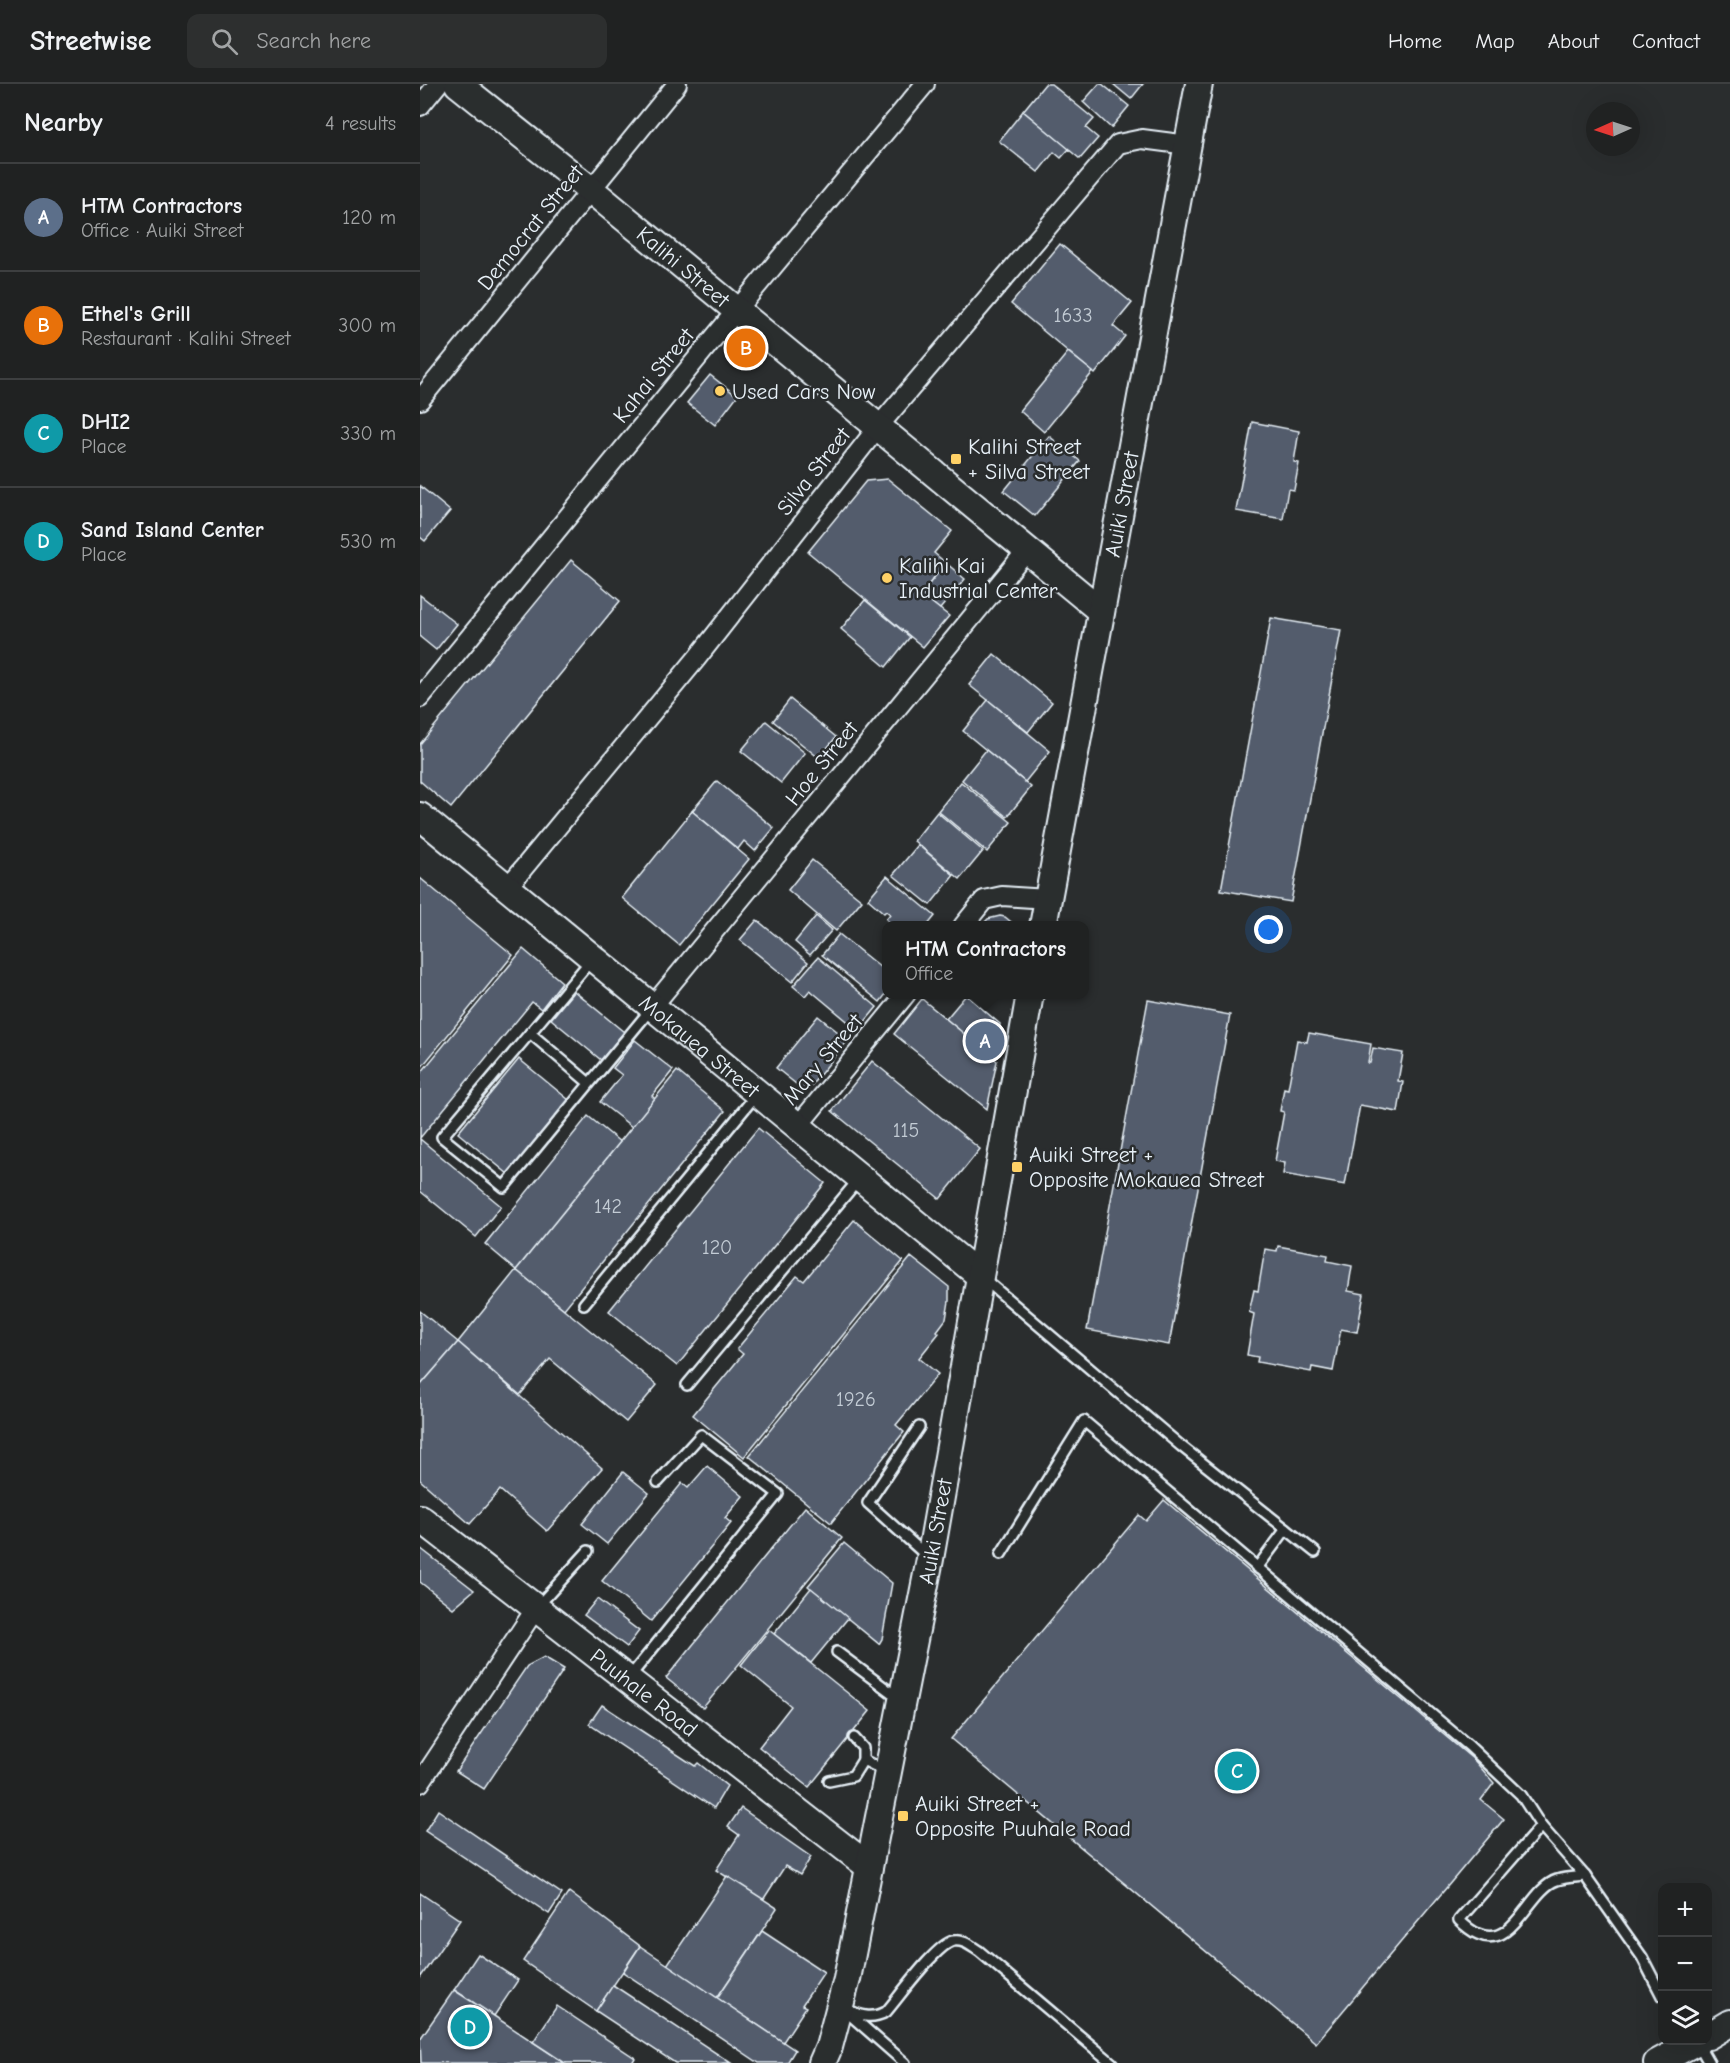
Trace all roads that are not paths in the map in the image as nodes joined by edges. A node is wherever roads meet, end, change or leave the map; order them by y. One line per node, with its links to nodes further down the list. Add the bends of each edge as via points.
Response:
1 (438, 84): 6 (street)
2 (458, 84): 8 (street, Kalihi Street)
3 (676, 84): 8 (street, Democrat Street)
4 (925, 84): 9 (street, Kahai Street)
5 (1199, 84): 7 (street, Auiki Street)
6 (420, 106)
7 (1188, 145): 11 (street, Silva Street, via 1142,139 1118,144); 13 (street, Auiki Street)
8 (591, 190): 9 (street, Kalihi Street); 10 (street, Democrat Street)
9 (736, 310): 11 (street, Kalihi Street); 14 (street, Kahai Street)
10 (420, 400)
11 (878, 427): 12 (street, Kalihi Street); 16 (street, Silva Street, via 697,658)
12 (1027, 550): 13 (street, Kalihi Street); 23 (street, Hoe Street)
13 (1101, 610): 17 (street, Auiki Street)
14 (420, 698)
15 (420, 816): 16 (street, Mokauea Street)
16 (507, 888): 20 (street, Mokauea Street)
17 (1048, 899): 18 (street, via 1002,896 984,900); 19 (street, Auiki Street)
18 (967, 921)
19 (1044, 921)
20 (592, 958): 23 (street, Mokauea Street); 24 (lane)
21 (902, 999): 27 (street, Mary Street)
22 (1029, 999): 29 (street, Auiki Street)
23 (652, 1007): 25 (lane); 26 (street, Mokauea Street)
24 (530, 1032): 25 (lane); 25 (lane, via 442,1137 504,1188)
25 (589, 1083)
26 (757, 1093): 27 (street, Mokauea Street); 30 (lane)
27 (798, 1126): 28 (street, Mokauea Street)
28 (860, 1177): 29 (street, Mokauea Street); 31 (lane)
29 (979, 1275): 35 (lane); 39 (street, Auiki Street)
30 (584, 1304)
31 (687, 1385)
32 (919, 1427): 39 (lane, via 868,1503)
33 (658, 1482): 43 (lane, via 701,1435 778,1494)
34 (420, 1518): 41 (street, Puuhale Road)
35 (1286, 1529): 37 (lane); 40 (lane)
36 (588, 1551): 41 (lane)
37 (1315, 1552)
38 (1001, 1554): 40 (lane, via 1084,1421)
39 (930, 1559): 44 (street, Auiki Street)
40 (1257, 1568): 50 (lane, via 1468,1746 1521,1795)
41 (536, 1608): 43 (street, Puuhale Road); 49 (street)
42 (837, 1653): 44 (lane)
43 (627, 1679): 51 (street, Puuhale Road)
44 (902, 1701): 47 (street, Auiki Street)
45 (854, 1738): 46 (lane, via 863,1749)
46 (863, 1761): 47 (lane); 48 (lane, via 853,1776)
47 (887, 1772): 51 (street, Auiki Street)
48 (829, 1781)
49 (420, 1783)
50 (1540, 1826): 52 (lane); 52 (lane, via 1459,1920 1478,1934 1495,1936 1512,1927 1556,1880)
51 (868, 1866): 54 (street, Auiki Street)
52 (1585, 1876): 53 (lane, via 1642,1957)
53 (1659, 1991)
54 (841, 2007): 58 (street, Auiki Street); 59 (lane); 60 (lane, via 865,2017 886,2012 940,1947 954,1941 967,1943)
55 (1730, 2023): 56 (street)
56 (1712, 2035)
57 (1696, 2045): 61 (street)
58 (822, 2063)
59 (905, 2063)
60 (1112, 2063)
61 (1657, 2063)

